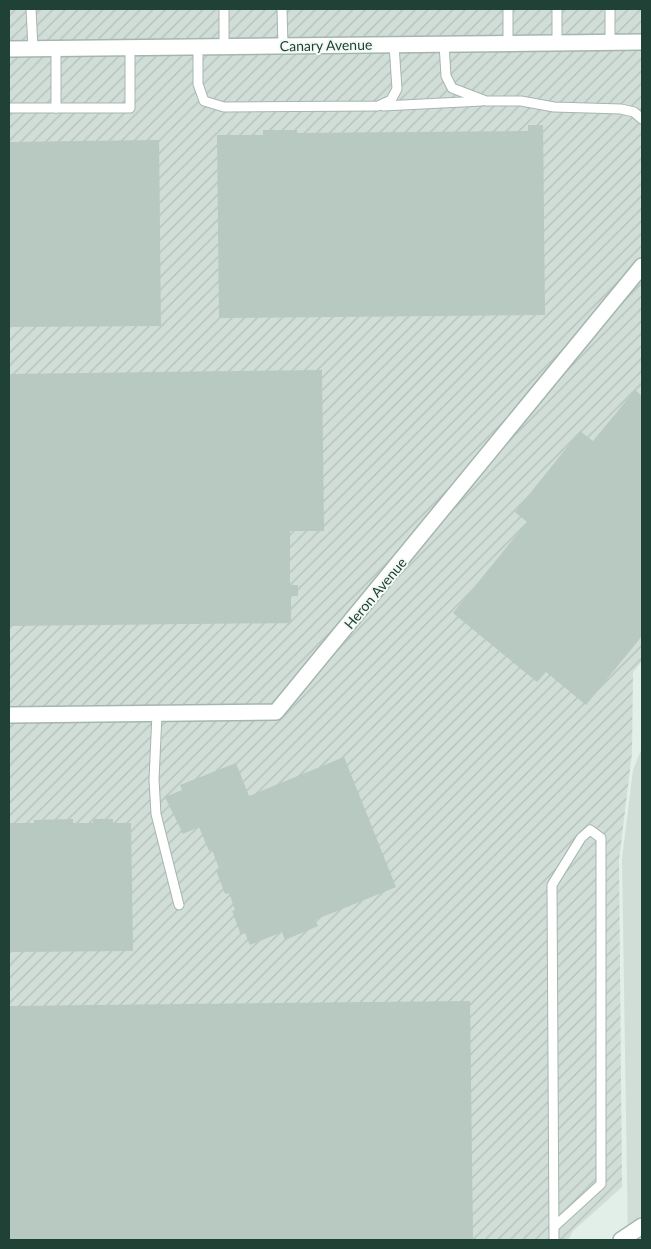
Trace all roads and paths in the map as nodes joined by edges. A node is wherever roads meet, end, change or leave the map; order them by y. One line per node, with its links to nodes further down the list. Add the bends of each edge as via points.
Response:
1 (31, 9): 17 (lane)
2 (224, 9): 13 (lane)
3 (282, 9): 14 (lane)
4 (508, 9): 11 (lane)
5 (557, 9): 8 (lane)
6 (610, 9): 9 (lane)
7 (642, 42): 9 (street, Canary Avenue)
8 (557, 43): 9 (street, Canary Avenue); 11 (street, Canary Avenue)
9 (610, 43)
10 (444, 44): 11 (street, Canary Avenue); 12 (street, Canary Avenue); 20 (lane, via 446,76 452,88)
11 (508, 44)
12 (394, 45): 14 (street, Canary Avenue); 21 (lane, via 397,90 391,100)
13 (224, 46): 14 (street, Canary Avenue); 15 (street, Canary Avenue)
14 (282, 46)
15 (198, 47): 19 (street, Canary Avenue); 21 (lane, via 198,84 204,101 224,107)
16 (9, 48): 17 (street, Canary Avenue)
17 (33, 48): 18 (street, Canary Avenue)
18 (56, 48): 19 (street, Canary Avenue); 23 (lane)
19 (130, 48): 23 (lane, via 130,108)
20 (486, 101): 21 (lane); 24 (lane, via 622,110 634,112)
21 (378, 106)
22 (9, 108): 23 (lane)
23 (56, 108)
24 (642, 119)
25 (642, 266): 26 (street, Heron Avenue, via 276,712)
26 (157, 714): 27 (street, Heron Avenue); 28 (lane, via 156,814)
27 (9, 715)
28 (179, 905)
29 (642, 1226): 32 (street)
30 (554, 1227): 30 (lane, via 601,1184 601,838 590,830 581,838 552,885); 31 (lane)
31 (554, 1240)
32 (621, 1240)

